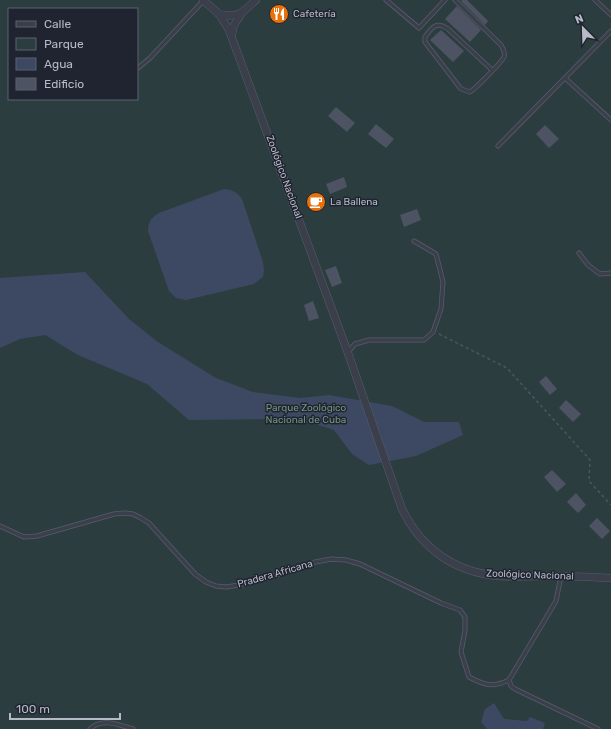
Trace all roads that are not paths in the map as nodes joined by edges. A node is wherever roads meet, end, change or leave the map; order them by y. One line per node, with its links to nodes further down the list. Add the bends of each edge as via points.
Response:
1 (203, 0): 7 (street, Zoológico Nacional); 12 (lane)
2 (256, 0): 8 (street)
3 (386, 0): 4 (lane, via 419,28)
4 (445, 0)
5 (455, 0): 13 (lane, via 501,45 504,57)
6 (595, 0): 9 (lane)
7 (220, 14): 8 (street); 11 (street, Zoológico Nacional)
8 (241, 14): 11 (street, via 233,27)
9 (611, 15)
10 (611, 31): 14 (lane)
11 (232, 39): 20 (street, Zoológico Nacional)
12 (138, 68)
13 (492, 70): 13 (lane, via 476,88 470,92 465,91 425,42 425,37 434,27 443,25)
14 (565, 78): 15 (lane); 16 (lane)
15 (611, 120)
16 (498, 146)
17 (414, 241): 20 (lane, via 436,254 443,282 441,310 433,332 424,340 369,340 355,344)
18 (579, 253): 19 (lane, via 588,265 600,274)
19 (611, 273)
20 (348, 353): 22 (street, Zoológico Nacional, via 394,487 409,523 420,539 461,568 479,573 498,576)
21 (0, 526): 24 (lane, Pradera Africana, via 24,536 37,536 114,514 133,514 149,524 195,574 216,586 240,585 332,559 360,564 460,610 465,617 462,652 469,677 480,683 492,685)
22 (562, 576): 23 (street, Zoológico Nacional); 24 (lane, via 556,601)
23 (611, 578)
24 (509, 680): 27 (lane, via 515,689)
25 (90, 729): 26 (lane, via 102,722)
26 (133, 729)
27 (598, 729)

